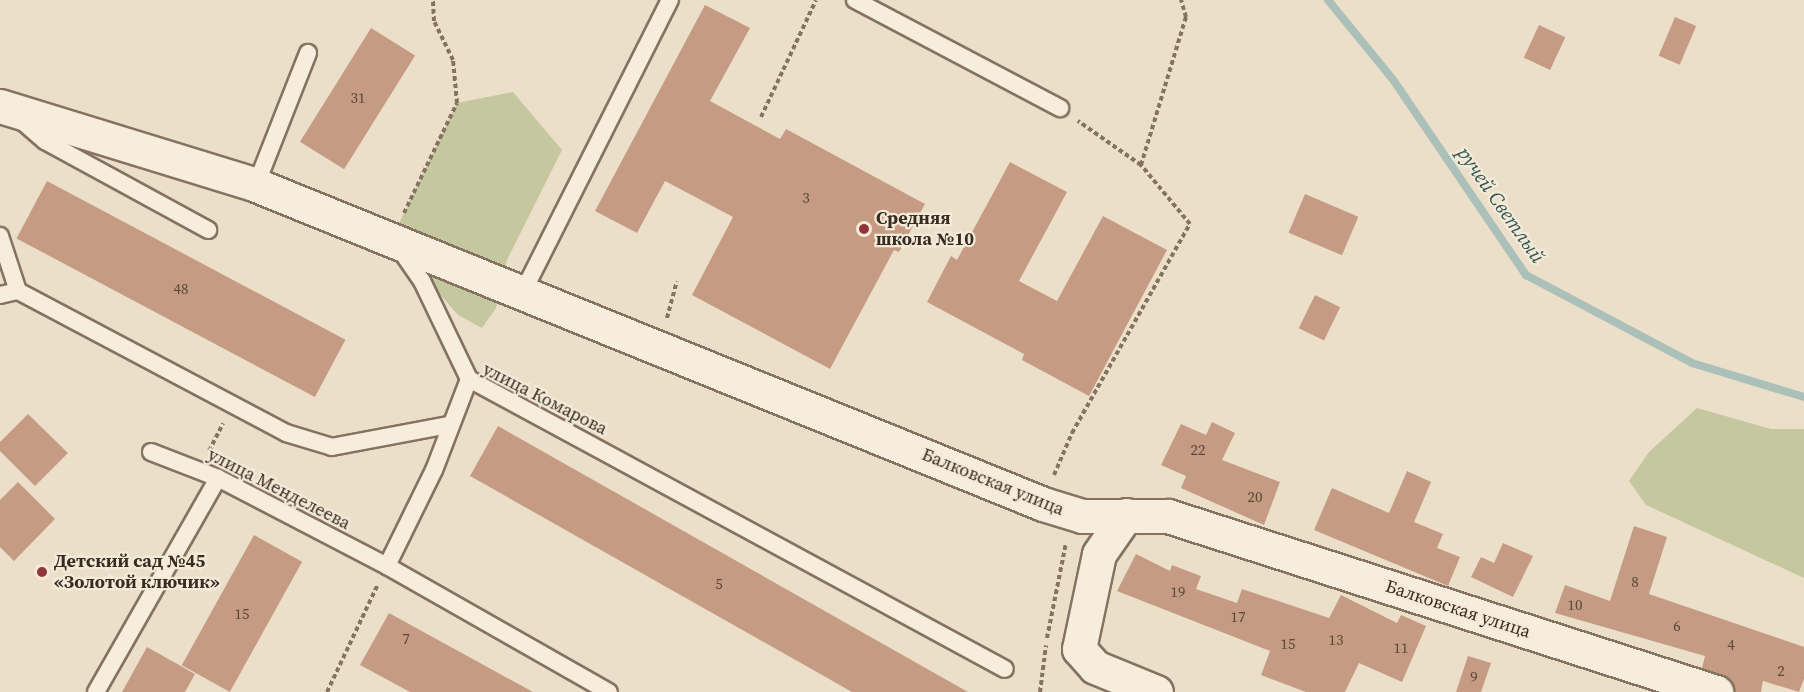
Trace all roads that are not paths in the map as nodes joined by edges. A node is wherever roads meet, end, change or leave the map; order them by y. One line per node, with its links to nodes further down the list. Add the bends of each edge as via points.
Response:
1 (670, 0): 12 (lane)
2 (855, 0): 5 (lane)
3 (308, 53): 6 (lane)
4 (4, 108): 6 (street, Балковская улица); 7 (lane, via 45,141)
5 (1060, 108)
6 (255, 185): 9 (street, Балковская улица)
7 (208, 230)
8 (0, 236): 10 (lane)
9 (392, 238): 12 (street, Балковская улица); 13 (lane, via 422,281)
10 (18, 291): 11 (lane); 14 (lane, via 298,436 332,447)
11 (0, 294)
12 (522, 294): 17 (street, Балковская улица, via 660,346 1042,504 1082,516)
13 (469, 378): 14 (lane, улица Комарова); 19 (lane, улица Комарова)
14 (448, 425): 18 (lane, улица Комарова, via 434,470)
15 (151, 452): 16 (lane, улица Менделеева)
16 (218, 478): 18 (lane, улица Менделеева); 20 (lane)
17 (1126, 515): 22 (street, via 1099,554 1079,649 1095,667); 23 (street, Балковская улица, via 1168,516)
18 (387, 566): 21 (lane)
19 (1005, 669)
20 (96, 692)
21 (609, 692)
22 (1156, 692)
23 (1716, 692)

